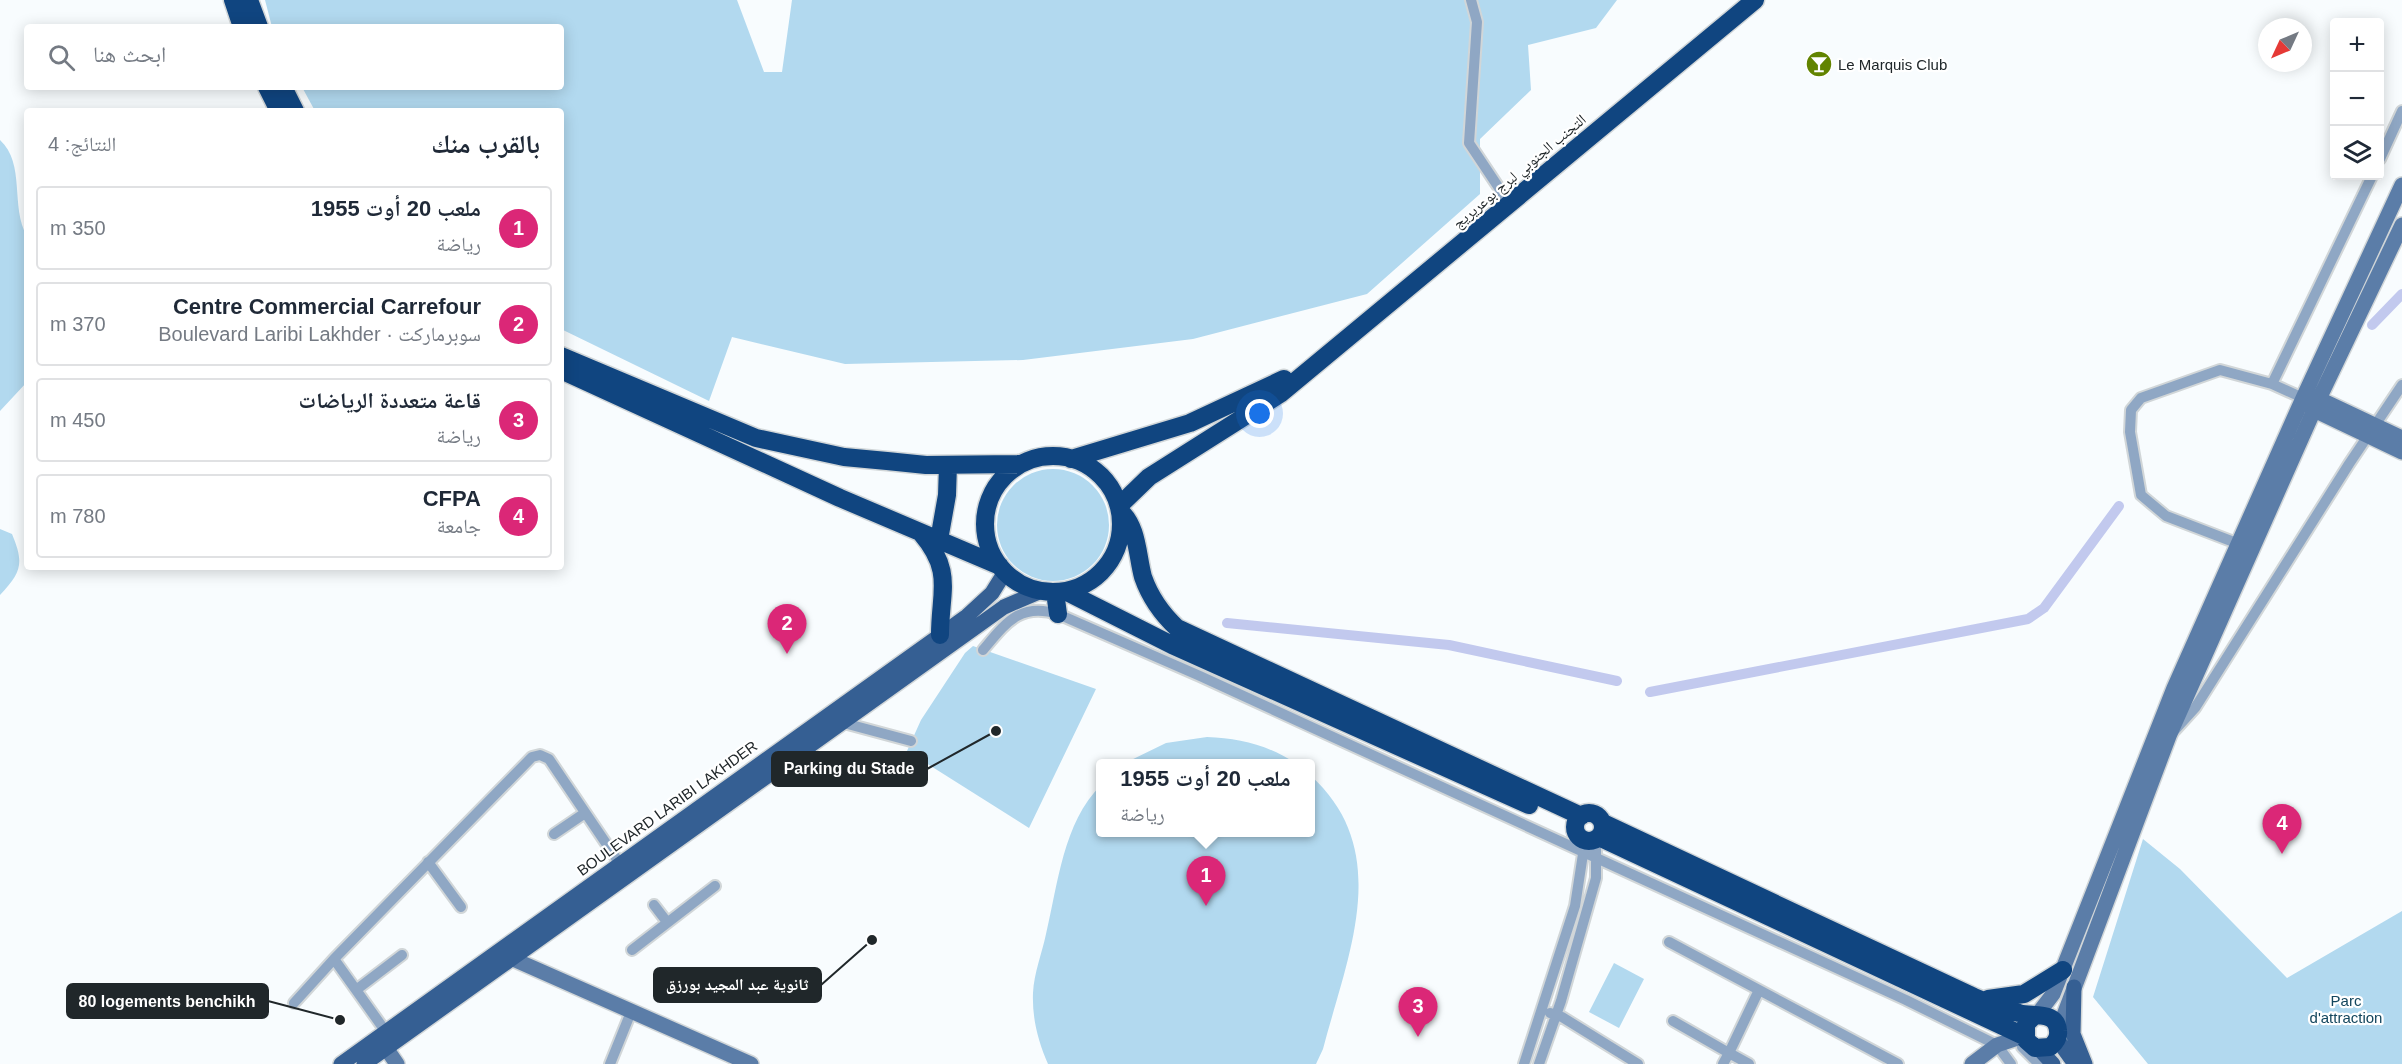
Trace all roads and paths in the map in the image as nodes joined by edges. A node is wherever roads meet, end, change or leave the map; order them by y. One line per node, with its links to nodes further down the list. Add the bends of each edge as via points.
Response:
1 (233, 0): 5 (highway)
2 (249, 0): 6 (highway)
3 (1471, 0): 15 (street, via 1477,22 1469,143)
4 (1755, 0): 15 (highway, التجنب الجنوبي لبرج بوعريريج)
5 (241, 24)
6 (257, 24)
7 (268, 90): 9 (highway)
8 (284, 90): 10 (highway)
9 (278, 108)
10 (294, 108)
11 (2402, 111): 12 (street)
12 (2384, 149)
13 (2370, 180): 20 (street)
14 (2402, 185): 22 (main road)
15 (1509, 203): 18 (highway, التجنب الجنوبي لبرج بوعريريج)
16 (2402, 225): 23 (main road)
17 (564, 357): 29 (highway, via 756,438 844,457)
18 (1305, 370): 27 (highway, التجنب الجنوبي لبرج بوعريريج, via 1190,423); 30 (highway, التجنب الجنوبي لبرج بوعريريج, via 1280,394 1149,477)
19 (564, 371): 31 (highway)
20 (2272, 384): 22 (street); 33 (street, via 2220,370 2141,398 2131,410 2130,432 2141,495 2166,516)
21 (2402, 385): 24 (street)
22 (2303, 398): 23 (main road); 33 (main road)
23 (2316, 405): 24 (main road); 40 (main road)
24 (2371, 431): 25 (main road); 26 (main road); 40 (street, via 2195,708)
25 (2402, 438)
26 (2402, 452)
27 (1071, 459): 28 (highway, via 1047,456); 30 (highway, via 1098,473 1111,488)
28 (1021, 464): 29 (highway); 34 (highway, via 997,485 986,514 987,538)
29 (948, 465): 32 (highway)
30 (1119, 508): 35 (highway, via 1118,544 1107,566 1088,582); 43 (highway, via 1131,527 1151,595 1177,628)
31 (920, 532): 32 (highway); 37 (highway, via 931,545 942,572 945,591)
32 (939, 540): 34 (highway)
33 (2239, 544): 57 (main road, via 2162,715)
34 (1003, 569): 35 (highway, via 1022,584); 37 (main road, BOULEVARD LARIBI LAKHDER, via 980,605)
35 (1054, 591): 36 (highway); 39 (main road, BOULEVARD LARIBI LAKHDER, via 1004,607); 43 (highway)
36 (1058, 614): 38 (street, via 1039,609 1021,613); 43 (street, via 1200,676)
37 (940, 635): 39 (main road, BOULEVARD LARIBI LAKHDER)
38 (983, 650)
39 (839, 717): 41 (street); 47 (main road, BOULEVARD LARIBI LAKHDER, via 714,794); 56 (main road, BOULEVARD LARIBI LAKHDER)
40 (2169, 736): 58 (main road)
41 (911, 741)
42 (585, 813): 44 (street); 46 (street, via 549,759 532,757); 47 (street)
43 (1589, 833): 45 (street); 45 (street); 61 (highway); 63 (street, via 1575,906); 70 (highway)
44 (554, 834)
45 (1597, 858): 64 (street, via 1596,878); 71 (street)
46 (428, 862): 50 (street); 55 (street)
47 (620, 864): 56 (main road, BOULEVARD LARIBI LAKHDER)
48 (715, 886): 51 (street)
49 (654, 905): 51 (street)
50 (461, 907)
51 (667, 922): 53 (street)
52 (1669, 942): 60 (street)
53 (632, 950)
54 (402, 955): 59 (street)
55 (334, 959): 59 (street); 62 (street)
56 (505, 959): 65 (main road); 68 (main road, BOULEVARD LARIBI LAKHDER); 73 (main road, BOULEVARD LARIBI LAKHDER)
57 (2063, 970): 61 (highway, via 2024,994 2001,999); 66 (main road, via 2048,1002)
58 (2074, 987): 69 (main road); 90 (main road, via 2073,1034)
59 (356, 990): 68 (street)
60 (1759, 990): 72 (street); 85 (street)
61 (1974, 997): 66 (highway)
62 (294, 1003)
63 (1542, 1011): 64 (street); 80 (street)
64 (1556, 1015): 81 (street); 82 (street)
65 (630, 1016): 77 (street); 78 (main road); 79 (main road)
66 (2035, 1016): 69 (highway, via 2051,1018); 70 (highway)
67 (1673, 1021): 72 (street)
68 (386, 1032): 73 (main road, BOULEVARD LARIBI LAKHDER)
69 (2058, 1035): 74 (highway); 89 (main road)
70 (2019, 1038): 71 (main road); 74 (highway)
71 (1996, 1045): 86 (main road); 87 (street)
72 (1729, 1053): 83 (street); 84 (street)
73 (374, 1055): 75 (main road, BOULEVARD LARIBI LAKHDER); 76 (main road)
74 (2039, 1057): 88 (main road)
75 (341, 1064)
76 (397, 1064)
77 (610, 1064)
78 (725, 1064)
79 (751, 1064)
80 (1524, 1064)
81 (1539, 1064)
82 (1638, 1064)
83 (1723, 1064)
84 (1749, 1064)
85 (1898, 1064)
86 (1972, 1064)
87 (2011, 1064)
88 (2053, 1064)
89 (2075, 1064)
90 (2085, 1064)

